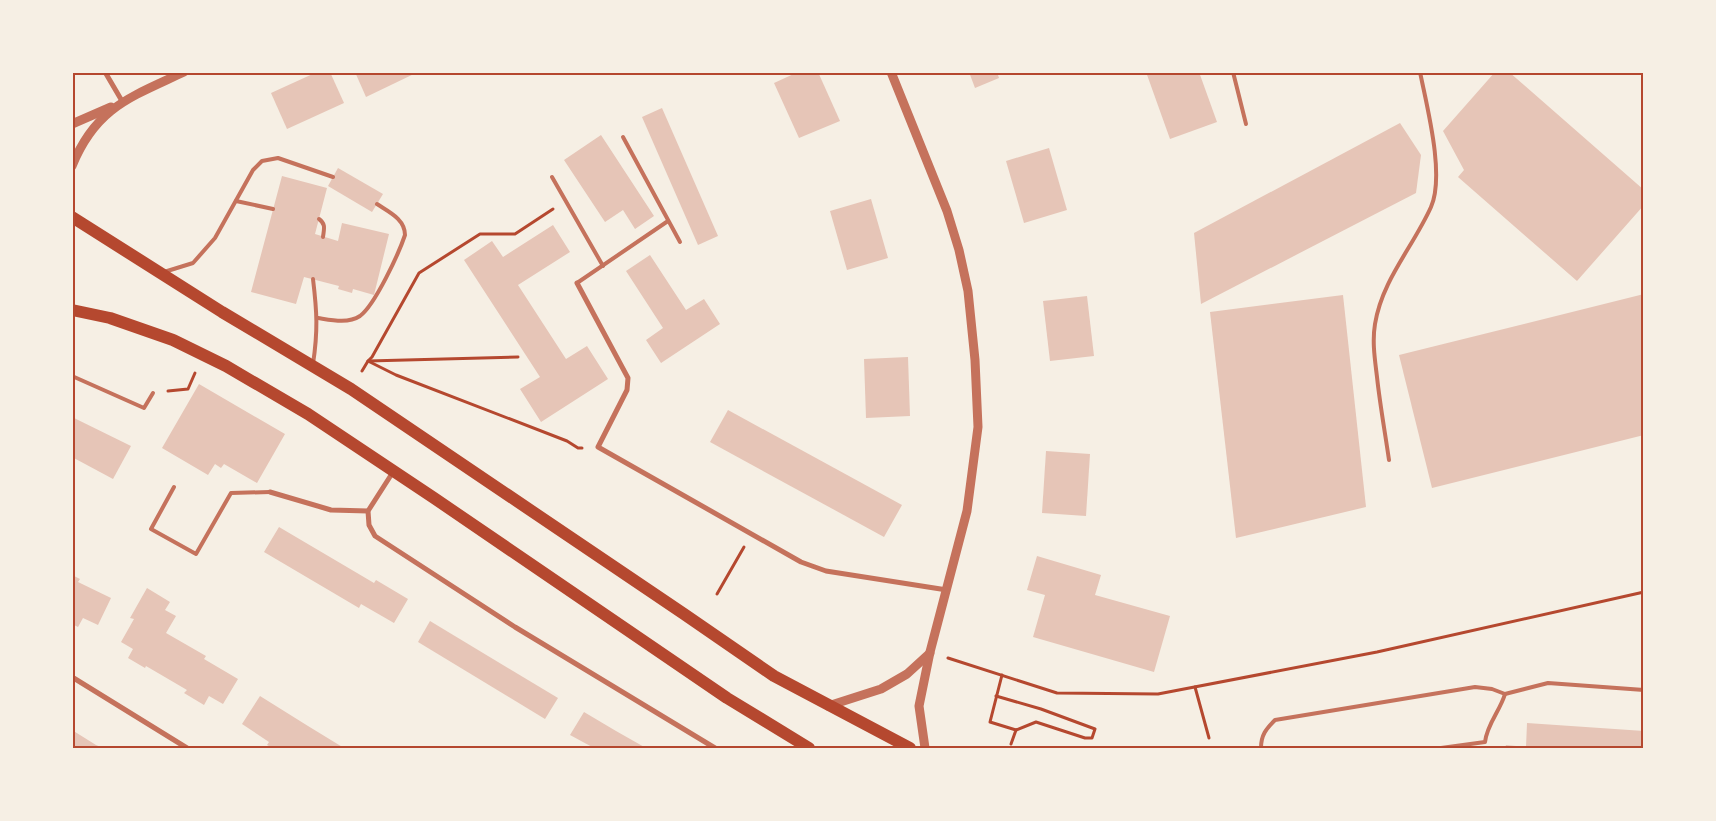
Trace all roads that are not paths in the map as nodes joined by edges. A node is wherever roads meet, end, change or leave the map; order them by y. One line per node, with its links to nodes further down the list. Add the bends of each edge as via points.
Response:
1 (105, 72): 6 (street)
2 (184, 72): 6 (street)
3 (891, 72): 35 (street, via 947,211 968,291 978,427 967,511)
4 (1233, 72): 8 (lane)
5 (1420, 72): 30 (lane, via 1437,176 1431,206 1397,266 1375,324 1374,350)
6 (120, 103): 7 (street); 10 (street, via 89,133)
7 (72, 124)
8 (1246, 124)
9 (623, 137): 18 (lane)
10 (72, 166)
11 (333, 177): 13 (lane, via 278,158 262,161)
12 (552, 177): 21 (lane)
13 (236, 200): 15 (lane); 22 (lane, via 215,238 193,263)
14 (377, 204): 26 (lane, via 403,223 405,229 403,241 375,298 359,316 346,320)
15 (273, 208)
16 (72, 217): 22 (main road)
17 (319, 219): 19 (lane, via 324,226)
18 (668, 221): 20 (lane); 21 (lane)
19 (323, 237)
20 (680, 242)
21 (603, 266): 24 (lane)
22 (159, 273): 27 (main road)
23 (313, 279): 26 (lane)
24 (577, 283): 35 (street, via 628,378 628,390 598,447 801,562 826,571)
25 (72, 310): 31 (main road, via 110,318 174,340 226,366 308,414)
26 (318, 318): 27 (lane)
27 (312, 366): 40 (main road, via 351,389 774,676)
28 (72, 376): 29 (lane, via 144,408)
29 (153, 393)
30 (1389, 460)
31 (393, 472): 34 (street); 43 (main road, via 727,698)
32 (174, 487): 33 (lane, via 151,529 196,554 231,494)
33 (270, 492): 34 (street, via 331,510)
34 (368, 511): 42 (street, via 369,525 376,536 515,628)
35 (947, 590): 36 (street)
36 (930, 652): 40 (street, via 907,674 881,689); 45 (street, via 918,706)
37 (72, 677): 41 (street)
38 (1644, 690): 39 (lane, via 1548,683)
39 (1505, 694): 46 (lane, via 1475,687 1280,718 1266,728); 47 (lane, via 1486,731 1485,742)
40 (827, 706): 44 (main road)
41 (186, 748)
42 (714, 748)
43 (809, 748)
44 (910, 748)
45 (925, 748)
46 (1261, 748)
47 (1441, 748)

